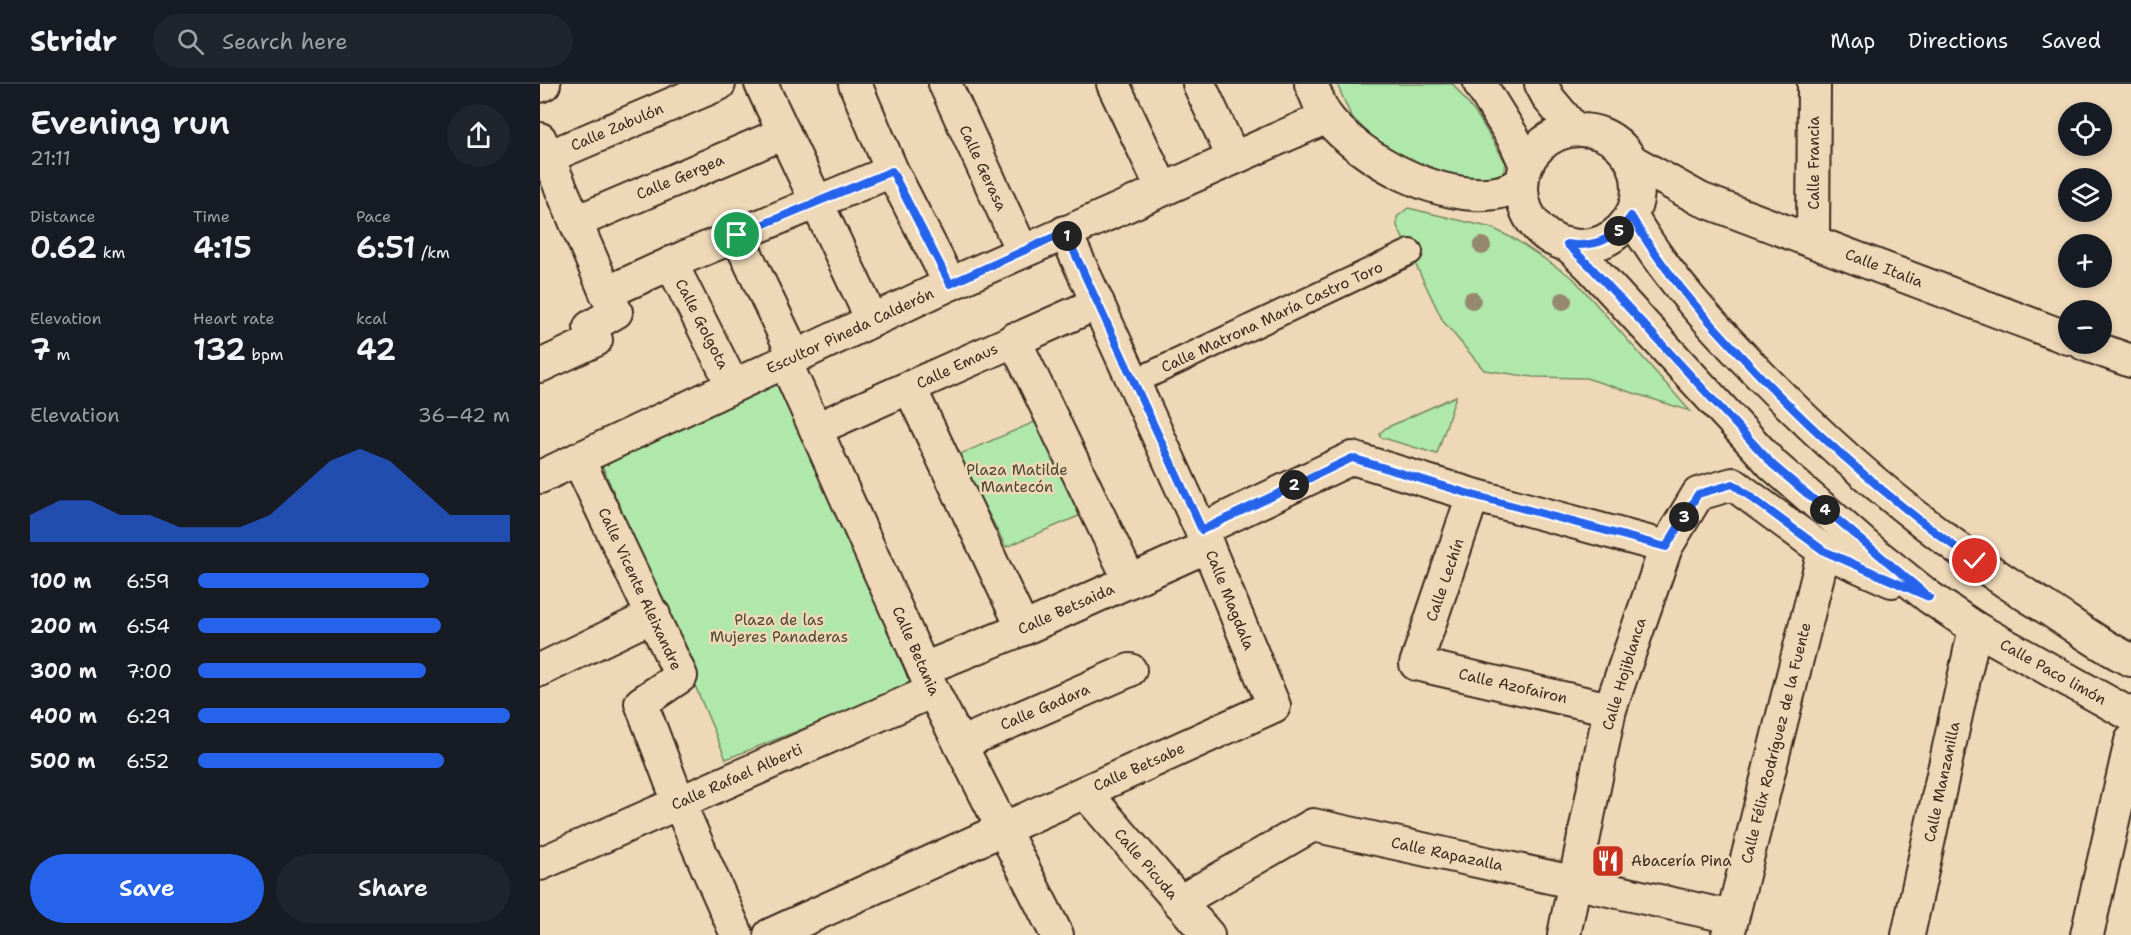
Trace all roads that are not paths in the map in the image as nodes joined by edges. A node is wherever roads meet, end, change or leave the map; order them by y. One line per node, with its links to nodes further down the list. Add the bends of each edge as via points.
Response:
1 (544, 84): 11 (street)
2 (719, 84): 16 (street, Calle Zabulón)
3 (761, 84): 15 (street)
4 (855, 84): 19 (street)
5 (1113, 84): 21 (street)
6 (1198, 84): 17 (street)
7 (1311, 84): 13 (street)
8 (1480, 84): 20 (street, via 1514,139)
9 (1541, 84): 14 (street)
10 (1814, 84): 30 (street, Calle Francia)
11 (540, 86)
12 (954, 87): 32 (street, Calle Gerasa)
13 (1327, 117): 17 (street, Escultor Pineda Calderón); 22 (street, via 1354,142 1421,184)
14 (1575, 130): 18 (street, via 1608,137); 20 (street, via 1550,139 1537,149)
15 (784, 133): 24 (street); 26 (street, Calle Gergea)
16 (544, 148): 26 (street)
17 (1233, 157): 21 (street, Escultor Pineda Calderón)
18 (1632, 161): 23 (street, Calle Italia); 25 (street, via 1637,177)
19 (892, 171): 24 (street); 35 (street)
20 (1524, 175): 22 (street, via 1496,193); 27 (street, via 1527,211)
21 (1162, 188): 28 (street, Escultor Pineda Calderón)
22 (1466, 193): 27 (street)
23 (1700, 199): 25 (street, Calle Italia); 30 (street, Calle Italia)
24 (816, 202): 29 (street); 38 (street)
25 (1634, 206): 31 (street, via 1616,234 1602,242); 60 (street, via 1654,255 1713,327 1826,442 1927,527 2024,594)
26 (576, 222): 36 (street)
27 (1534, 223): 31 (street, via 1548,237)
28 (1065, 232): 32 (street, Escultor Pineda Calderón); 37 (street, Calle Magdala)
29 (737, 235): 34 (street); 42 (street, Calle Betania)
30 (1813, 241): 39 (street, Calle Italia)
31 (1567, 244): 56 (street, via 1773,465)
32 (1022, 251): 35 (street, Escultor Pineda Calderón)
33 (1410, 252): 45 (street, Calle Matrona María Castro Toro)
34 (671, 263): 36 (street); 46 (street, Calle Golgota)
35 (950, 284): 38 (street, Escultor Pineda Calderón)
36 (606, 293): 44 (street, via 616,312 590,327 596,340)
37 (1098, 303): 40 (street, Calle Emaus); 45 (street, Calle Magdala)
38 (872, 320): 42 (street, Escultor Pineda Calderón)
39 (2058, 334)
40 (1014, 339): 47 (street, Calle Emaus); 55 (street)
41 (2112, 354): 43 (street)
42 (790, 359): 46 (street, Escultor Pineda Calderón); 48 (street, Calle Betania)
43 (2131, 361)
44 (540, 366)
45 (1134, 382): 52 (street, Calle Magdala)
46 (734, 386): 49 (street, Escultor Pineda Calderón)
47 (910, 388): 48 (street, Calle Emaus); 59 (street)
48 (816, 429): 64 (street, Calle Betania)
49 (579, 459): 50 (street, Escultor Pineda Calderón); 57 (street, Calle Vicente Aleixandre)
50 (540, 477)
51 (1473, 495): 52 (street, Calle Betsaida, via 1352,458); 53 (street, Calle Betsaida); 61 (street, Calle Lechín)
52 (1205, 538): 55 (street, Calle Betsaida); 65 (street, Calle Magdala)
53 (1666, 547): 54 (street, Calle Hojiblanca, via 1698,494 1733,484); 66 (street, Calle Hojiblanca)
54 (1824, 551): 56 (street); 76 (street, Calle Félix Rodríguez de la Fuente)
55 (1130, 581): 59 (street, Calle Betsaida)
56 (1929, 597): 58 (street)
57 (654, 615): 62 (street); 71 (street, Calle Vicente Aleixandre, via 681,676 641,703)
58 (1975, 628): 67 (street, Calle Paco limón); 82 (street, Calle Manzanilla)
59 (1023, 629): 64 (street, Calle Betsaida)
60 (2131, 660)
61 (1416, 664): 66 (street, Calle Azofairon)
62 (540, 670)
63 (1130, 670): 69 (street, Calle Gadara)
64 (928, 680): 69 (street, Calle Betania); 71 (street, Calle Rafael Alberti)
65 (1274, 706): 70 (street, Calle Betsabe)
66 (1610, 708): 74 (street, Calle Hojiblanca)
67 (2131, 715)
68 (2131, 741): 83 (street)
69 (960, 744): 72 (street, Calle Betania)
70 (1085, 792): 72 (street, Calle Betsabe); 75 (street, Calle Picuda)
71 (680, 803): 73 (street, Calle Rafael Alberti); 77 (street, Calle Vicente Aleixandre)
72 (1005, 831): 78 (street, Calle Betsabe); 79 (street, Calle Betania)
73 (540, 864)
74 (1575, 882): 75 (street, Calle Rapazalla, via 1313,825); 76 (street, Calle Rapazalla); 81 (street, Calle Hojiblanca)
75 (1179, 902): 80 (street, Calle Picuda)
76 (1730, 926)
77 (737, 935)
78 (770, 935)
79 (1057, 935)
80 (1208, 935)
81 (1564, 935)
82 (1908, 935)
83 (2087, 935)

